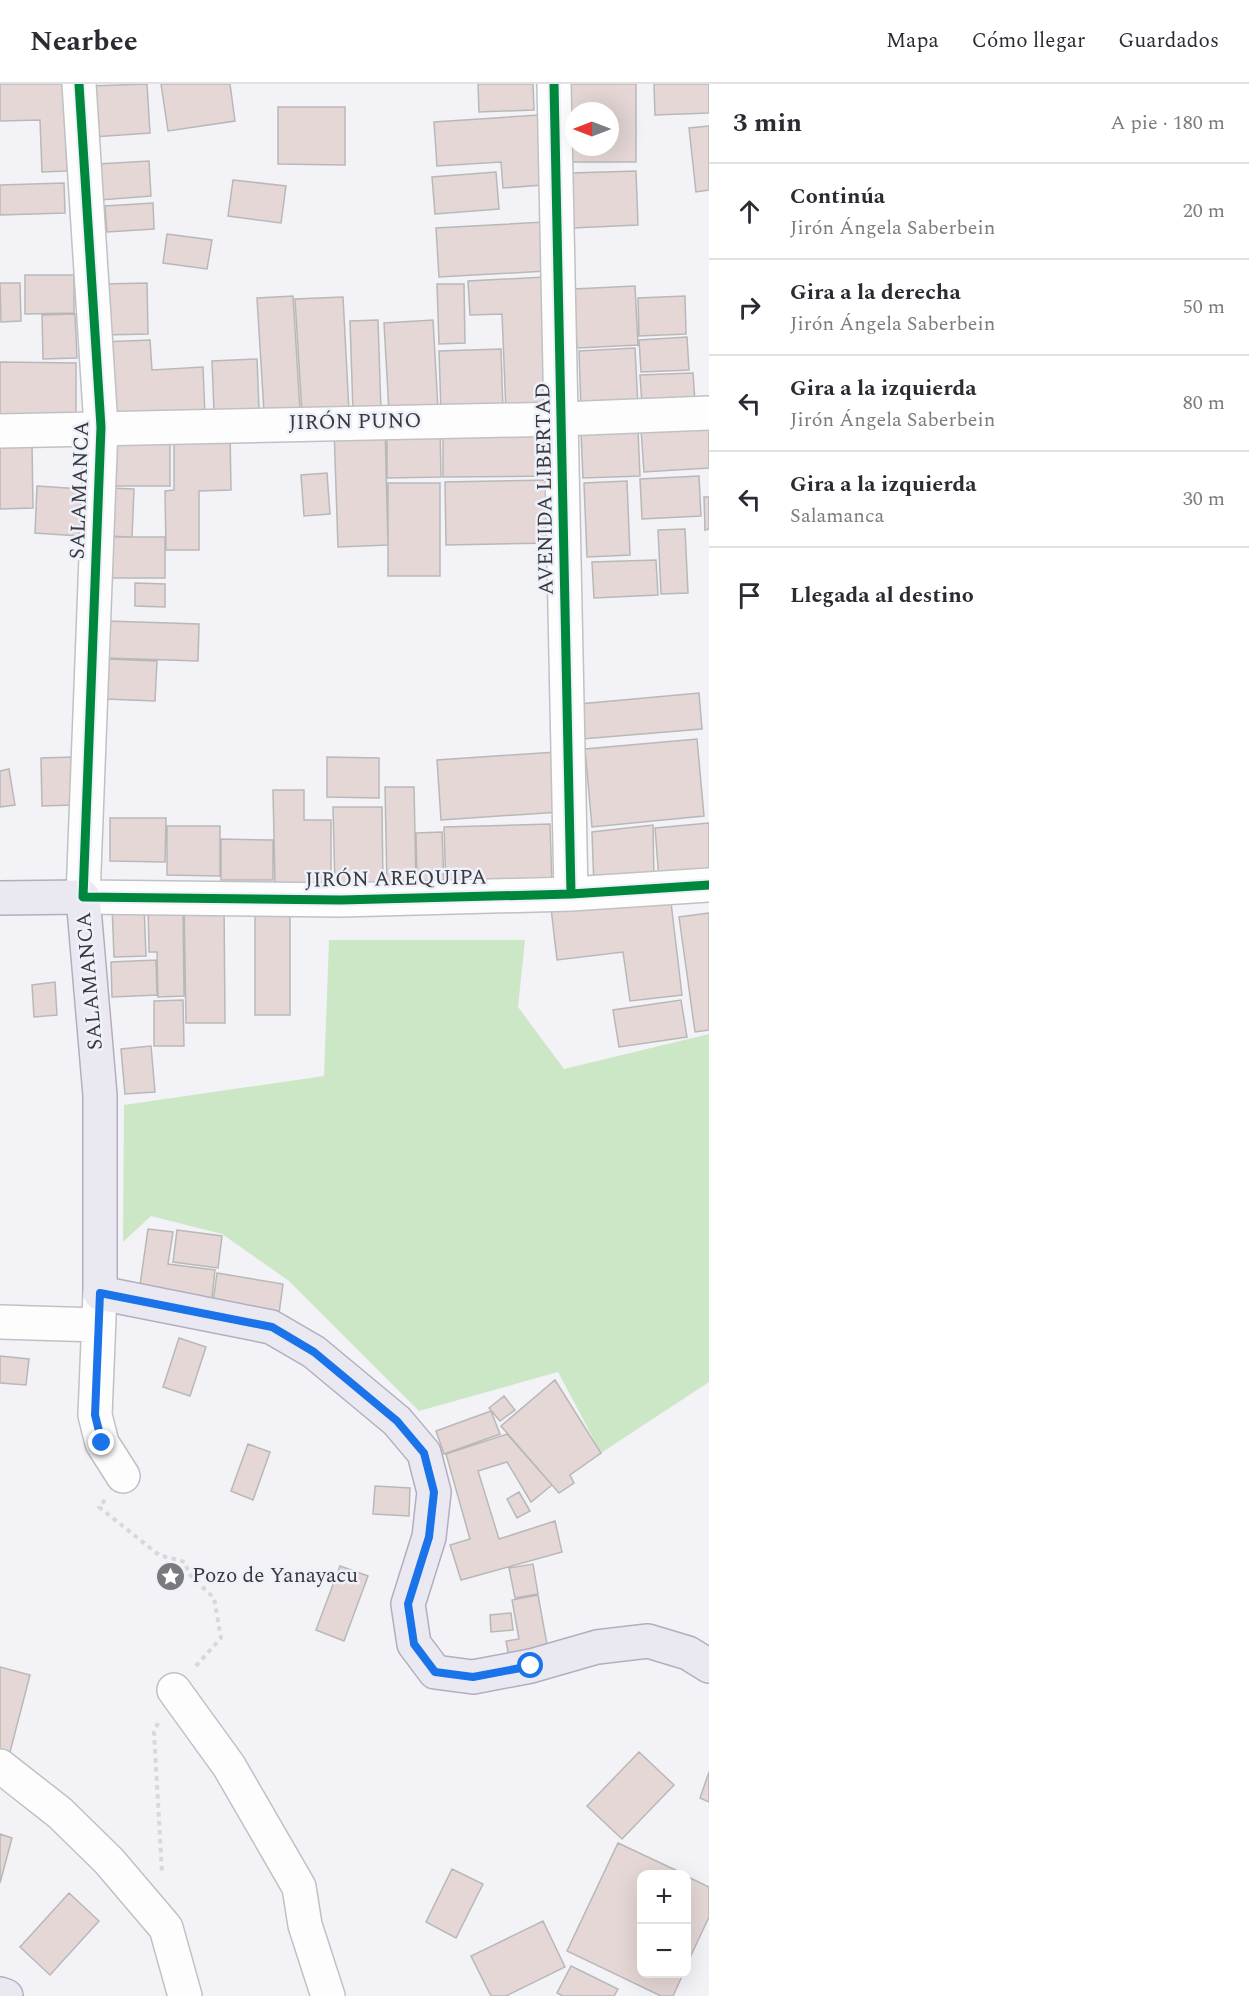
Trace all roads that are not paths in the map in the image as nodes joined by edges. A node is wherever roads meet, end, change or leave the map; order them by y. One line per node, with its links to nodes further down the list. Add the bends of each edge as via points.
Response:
1 (79, 84): 5 (street, SALAMANCA)
2 (554, 84): 4 (street, AVENIDA LIBERTAD)
3 (709, 412): 4 (street, JIRÓN PUNO)
4 (562, 419): 5 (street, JIRÓN PUNO); 8 (street, AVENIDA LIBERTAD)
5 (101, 427): 6 (street, JIRÓN PUNO); 9 (street, SALAMANCA)
6 (0, 431)
7 (709, 885): 8 (street, JIRÓN AREQUIPA)
8 (571, 894): 9 (street, JIRÓN AREQUIPA, via 341,900)
9 (83, 897): 10 (main road); 11 (main road, SALAMANCA, via 100,1095)
10 (0, 898)
11 (99, 1309): 12 (street); 13 (street, SALAMANCA, via 95,1415 102,1443); 14 (main road, via 272,1327 314,1352 397,1421 424,1453 434,1492 429,1537 408,1604 414,1644 435,1672 473,1677 597,1647 648,1641 688,1653)
12 (0, 1322)
13 (123, 1476)
14 (709, 1666)
15 (174, 1690): 20 (street, via 229,1766 299,1887 305,1925)
16 (0, 1766): 19 (street, via 60,1813 166,1928)
17 (0, 1994): 18 (main road)
18 (6, 1996)
19 (185, 1996)
20 (328, 1996)

